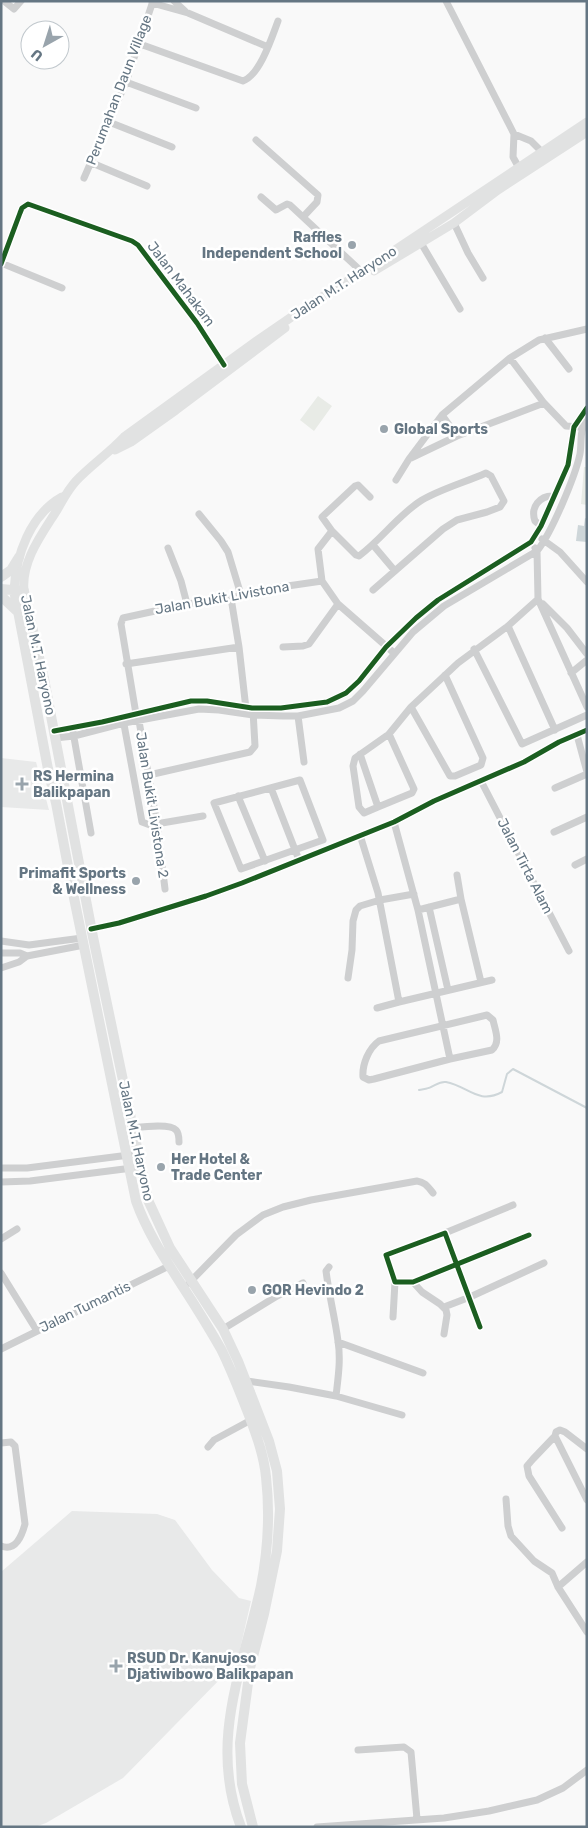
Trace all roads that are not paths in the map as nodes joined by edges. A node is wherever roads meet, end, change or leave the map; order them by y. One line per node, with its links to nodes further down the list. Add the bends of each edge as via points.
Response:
1 (4, 1): 2 (street, via 14,8)
2 (21, 1)
3 (174, 1): 6 (street)
4 (446, 1): 15 (street)
5 (153, 2): 6 (street); 8 (street, Perumahan Daun Village)
6 (188, 13): 9 (street)
7 (278, 21): 9 (street)
8 (140, 44): 9 (street, via 243,81 256,68); 10 (street, Perumahan Daun Village)
9 (268, 47)
10 (126, 82): 11 (street); 12 (street, Perumahan Daun Village)
11 (196, 108)
12 (109, 122): 17 (street); 19 (street, Perumahan Daun Village)
13 (587, 122): 18 (main road, Jalan M.T. Haryono)
14 (587, 132): 18 (main road, Jalan M.T. Haryono)
15 (514, 134): 18 (street, via 531,141); 20 (street, via 513,157)
16 (256, 140): 24 (street, via 318,195 317,202)
17 (172, 147)
18 (545, 155): 20 (main road, Jalan M.T. Haryono)
19 (92, 163): 21 (street, Perumahan Daun Village); 22 (street)
20 (521, 171): 25 (main road, Jalan M.T. Haryono); 28 (main road, Jalan M.T. Haryono)
21 (84, 178)
22 (147, 186)
23 (261, 197): 24 (street, via 276,210 288,204)
24 (303, 217): 28 (street)
25 (454, 223): 26 (main road, Jalan M.T. Haryono); 29 (street)
26 (421, 243): 31 (street); 37 (main road, Jalan M.T. Haryono, via 324,301)
27 (1, 264): 30 (street); 35 (street, Jalan Mahakam, via 22,208 28,204 132,241 197,323)
28 (362, 272): 35 (main road, Jalan M.T. Haryono, via 309,305)
29 (484, 278)
30 (62, 288)
31 (460, 309)
32 (587, 328): 33 (street)
33 (545, 338): 34 (street); 36 (street)
34 (510, 358): 38 (street); 40 (street)
35 (224, 366): 37 (main road, Jalan M.T. Haryono)
36 (569, 369)
37 (218, 374): 46 (main road, Jalan M.T. Haryono, via 124,437)
38 (544, 403): 41 (street, via 566,426); 42 (street)
39 (587, 408): 41 (street)
40 (442, 416): 42 (street); 43 (street)
41 (581, 425): 45 (street); 52 (street, via 580,454)
42 (457, 436): 43 (street)
43 (409, 459): 44 (street)
44 (396, 480)
45 (554, 496): 49 (street); 49 (street, via 544,498 534,507 533,516)
46 (63, 497): 57 (main road, Jalan M.T. Haryono, via 42,513); 64 (main road, Jalan M.T. Haryono, via 29,559)
47 (370, 497): 50 (street, via 358,485 354,487 322,517)
48 (199, 514): 65 (street, via 228,552)
49 (541, 526): 51 (street)
50 (332, 531): 54 (street, via 356,556); 60 (street, via 318,549)
51 (536, 535): 52 (street); 53 (street)
52 (545, 541): 56 (street); 61 (street, via 560,552)
53 (532, 542): 56 (street); 76 (street, via 438,600)
54 (373, 545): 58 (street); 58 (street, via 423,500 486,473 491,476 504,501 502,505 457,520)
55 (168, 548): 69 (street)
56 (537, 551): 68 (street); 78 (street, via 444,606 413,632)
57 (19, 557): 59 (highway, via 11,570); 64 (main road, Jalan M.T. Haryono)
58 (395, 571): 63 (street)
59 (1, 577)
60 (322, 581): 65 (street, Jalan Bukit Livistona); 70 (street)
61 (587, 582)
62 (1, 589): 64 (highway)
63 (373, 590)
64 (19, 591): 71 (highway, Jalan M.T. Haryono); 98 (highway, Jalan M.T. Haryono)
65 (241, 595): 67 (street, Jalan Bukit Livistona)
66 (1, 596): 71 (highway)
67 (231, 598): 69 (street, Jalan Bukit Livistona); 74 (street)
68 (538, 599): 73 (street); 79 (street); 82 (street)
69 (188, 604): 72 (street, Jalan Bukit Livistona)
70 (338, 604): 75 (street, via 309,644); 76 (street)
71 (17, 612): 130 (highway, Jalan M.T. Haryono)
72 (123, 618): 81 (street, Jalan Bukit Livistona 2, via 120,624)
73 (508, 626): 77 (street); 94 (street)
74 (239, 647): 81 (street); 88 (street)
75 (283, 647)
76 (386, 647): 78 (street); 84 (street, via 359,681)
77 (474, 649): 83 (street); 94 (street, via 522,744)
78 (394, 654): 85 (street, via 353,701)
79 (587, 654)
80 (587, 660): 82 (street)
81 (126, 664): 91 (street, Jalan Bukit Livistona 2)
82 (571, 673): 87 (street)
83 (445, 676): 86 (street); 86 (street, via 483,758 481,765 450,776)
84 (336, 699): 85 (street); 88 (street, via 294,708)
85 (339, 708): 90 (street)
86 (412, 708): 96 (street)
87 (587, 708)
88 (249, 711): 90 (street); 91 (street, via 199,709); 103 (street, via 255,746 250,752)
89 (587, 715): 94 (street)
90 (298, 716): 101 (street)
91 (135, 718): 92 (street); 103 (street, Jalan Bukit Livistona 2)
92 (123, 719): 93 (street); 99 (street); 112 (street, via 141,819 146,825)
93 (72, 727): 98 (street); 99 (street)
94 (555, 730)
95 (587, 730): 97 (street)
96 (389, 734): 100 (street); 108 (street, via 414,789 412,793)
97 (577, 734): 102 (street); 104 (street)
98 (55, 735): 99 (street); 128 (highway, Jalan M.T. Haryono)
99 (74, 736): 114 (street)
100 (360, 754): 108 (street); 108 (street, via 353,766 359,808 364,813)
101 (304, 762)
102 (587, 773): 106 (street)
103 (149, 775): 112 (street, Jalan Bukit Livistona 2)
104 (481, 781): 111 (street); 131 (street, Jalan Tirta Alam)
105 (271, 788): 107 (street); 116 (street); 116 (street, via 300,780 323,840)
106 (555, 788)
107 (238, 796): 119 (street); 119 (street, via 214,802 241,869)
108 (378, 807)
109 (203, 816): 112 (street)
110 (587, 817): 113 (street)
111 (394, 822): 115 (street); 123 (street)
112 (157, 824): 122 (street, Jalan Bukit Livistona 2)
113 (554, 832)
114 (91, 833)
115 (360, 834): 118 (street); 125 (street)
116 (295, 850): 118 (street); 119 (street)
117 (587, 859): 120 (street)
118 (299, 860): 128 (street, via 206,896)
119 (264, 861)
120 (575, 866)
121 (457, 875): 124 (street)
122 (165, 889)
123 (414, 894): 125 (street); 127 (street)
124 (461, 899): 126 (street); 137 (street)
125 (380, 900): 135 (street, via 360,906 354,914); 140 (street)
126 (429, 907): 127 (street); 138 (street)
127 (418, 910): 139 (street)
128 (91, 929): 144 (highway, Jalan M.T. Haryono)
129 (1, 941): 130 (street, via 29,945)
130 (83, 941): 133 (street); 146 (highway, Jalan M.T. Haryono)
131 (569, 951)
132 (1, 953): 133 (street)
133 (27, 956): 134 (street)
134 (1, 968)
135 (348, 978)
136 (492, 980): 137 (street)
137 (482, 982): 138 (street)
138 (448, 990): 139 (street)
139 (437, 993): 140 (street); 142 (street)
140 (399, 1002): 141 (street)
141 (378, 1008)
142 (442, 1027): 143 (street); 143 (street, via 487,1015 493,1020 497,1041 494,1049); 143 (street, via 379,1041 370,1052 362,1073 365,1079 374,1079)
143 (450, 1059)
144 (132, 1128): 145 (street, via 167,1126 178,1134); 146 (highway, Jalan M.T. Haryono)
145 (179, 1142)
146 (132, 1154): 147 (street); 150 (highway, Jalan M.T. Haryono)
147 (90, 1161): 149 (street); 151 (street)
148 (1, 1168): 149 (street)
149 (27, 1168): 152 (street)
150 (135, 1168): 151 (street); 162 (highway, Jalan M.T. Haryono, via 136,1201); 168 (highway, Jalan M.T. Haryono)
151 (92, 1173): 152 (street)
152 (30, 1181): 153 (street)
153 (1, 1182)
154 (433, 1193): 168 (street, via 422,1182 416,1182 283,1207 247,1226)
155 (513, 1205): 157 (street)
156 (17, 1230): 159 (street)
157 (445, 1232): 160 (street); 165 (street, via 386,1255)
158 (529, 1235): 160 (street)
159 (1, 1239)
160 (457, 1263): 166 (street); 169 (street)
161 (544, 1263): 169 (street)
162 (169, 1266): 168 (highway, Jalan M.T. Haryono); 174 (street, Jalan Tumantis)
163 (329, 1267): 176 (street, via 326,1271)
164 (1, 1273): 174 (street)
165 (395, 1282): 166 (street); 171 (street)
166 (413, 1282): 170 (street)
167 (303, 1283): 173 (street)
168 (187, 1285): 173 (highway, Jalan M.T. Haryono); 182 (highway, Jalan M.T. Haryono, via 220,1348)
169 (470, 1297): 170 (street); 172 (street)
170 (444, 1307): 175 (street, via 447,1315)
171 (393, 1317)
172 (480, 1327)
173 (223, 1329): 179 (highway, Jalan M.T. Haryono)
174 (37, 1331): 177 (street, Jalan Tumantis)
175 (444, 1334)
176 (338, 1342): 178 (street); 180 (street)
177 (1, 1349)
178 (423, 1373)
179 (247, 1382): 180 (street); 198 (highway, Jalan M.T. Haryono, via 277,1471 280,1509 277,1551 250,1668 240,1743 242,1784)
180 (336, 1396): 181 (street)
181 (402, 1415)
182 (251, 1420): 185 (street); 197 (highway, Jalan M.T. Haryono, via 263,1456 268,1502 266,1552 235,1686 226,1753 229,1781)
183 (555, 1436): 186 (street, via 562,1430); 188 (street); 189 (street, via 527,1466 529,1476)
184 (1, 1443): 190 (street, via 11,1442 15,1446 24,1524 14,1546)
185 (208, 1446)
186 (587, 1449)
187 (506, 1499): 192 (street, via 511,1536 534,1561 552,1573)
188 (587, 1500)
189 (562, 1528)
190 (1, 1546)
191 (587, 1562): 192 (street)
192 (558, 1587): 193 (street)
193 (587, 1632)
194 (358, 1750): 196 (street, via 409,1749)
195 (587, 1770): 196 (street, via 562,1788 537,1800 446,1821)
196 (417, 1819): 199 (street)
197 (241, 1827)
198 (253, 1827)
199 (317, 1827)

